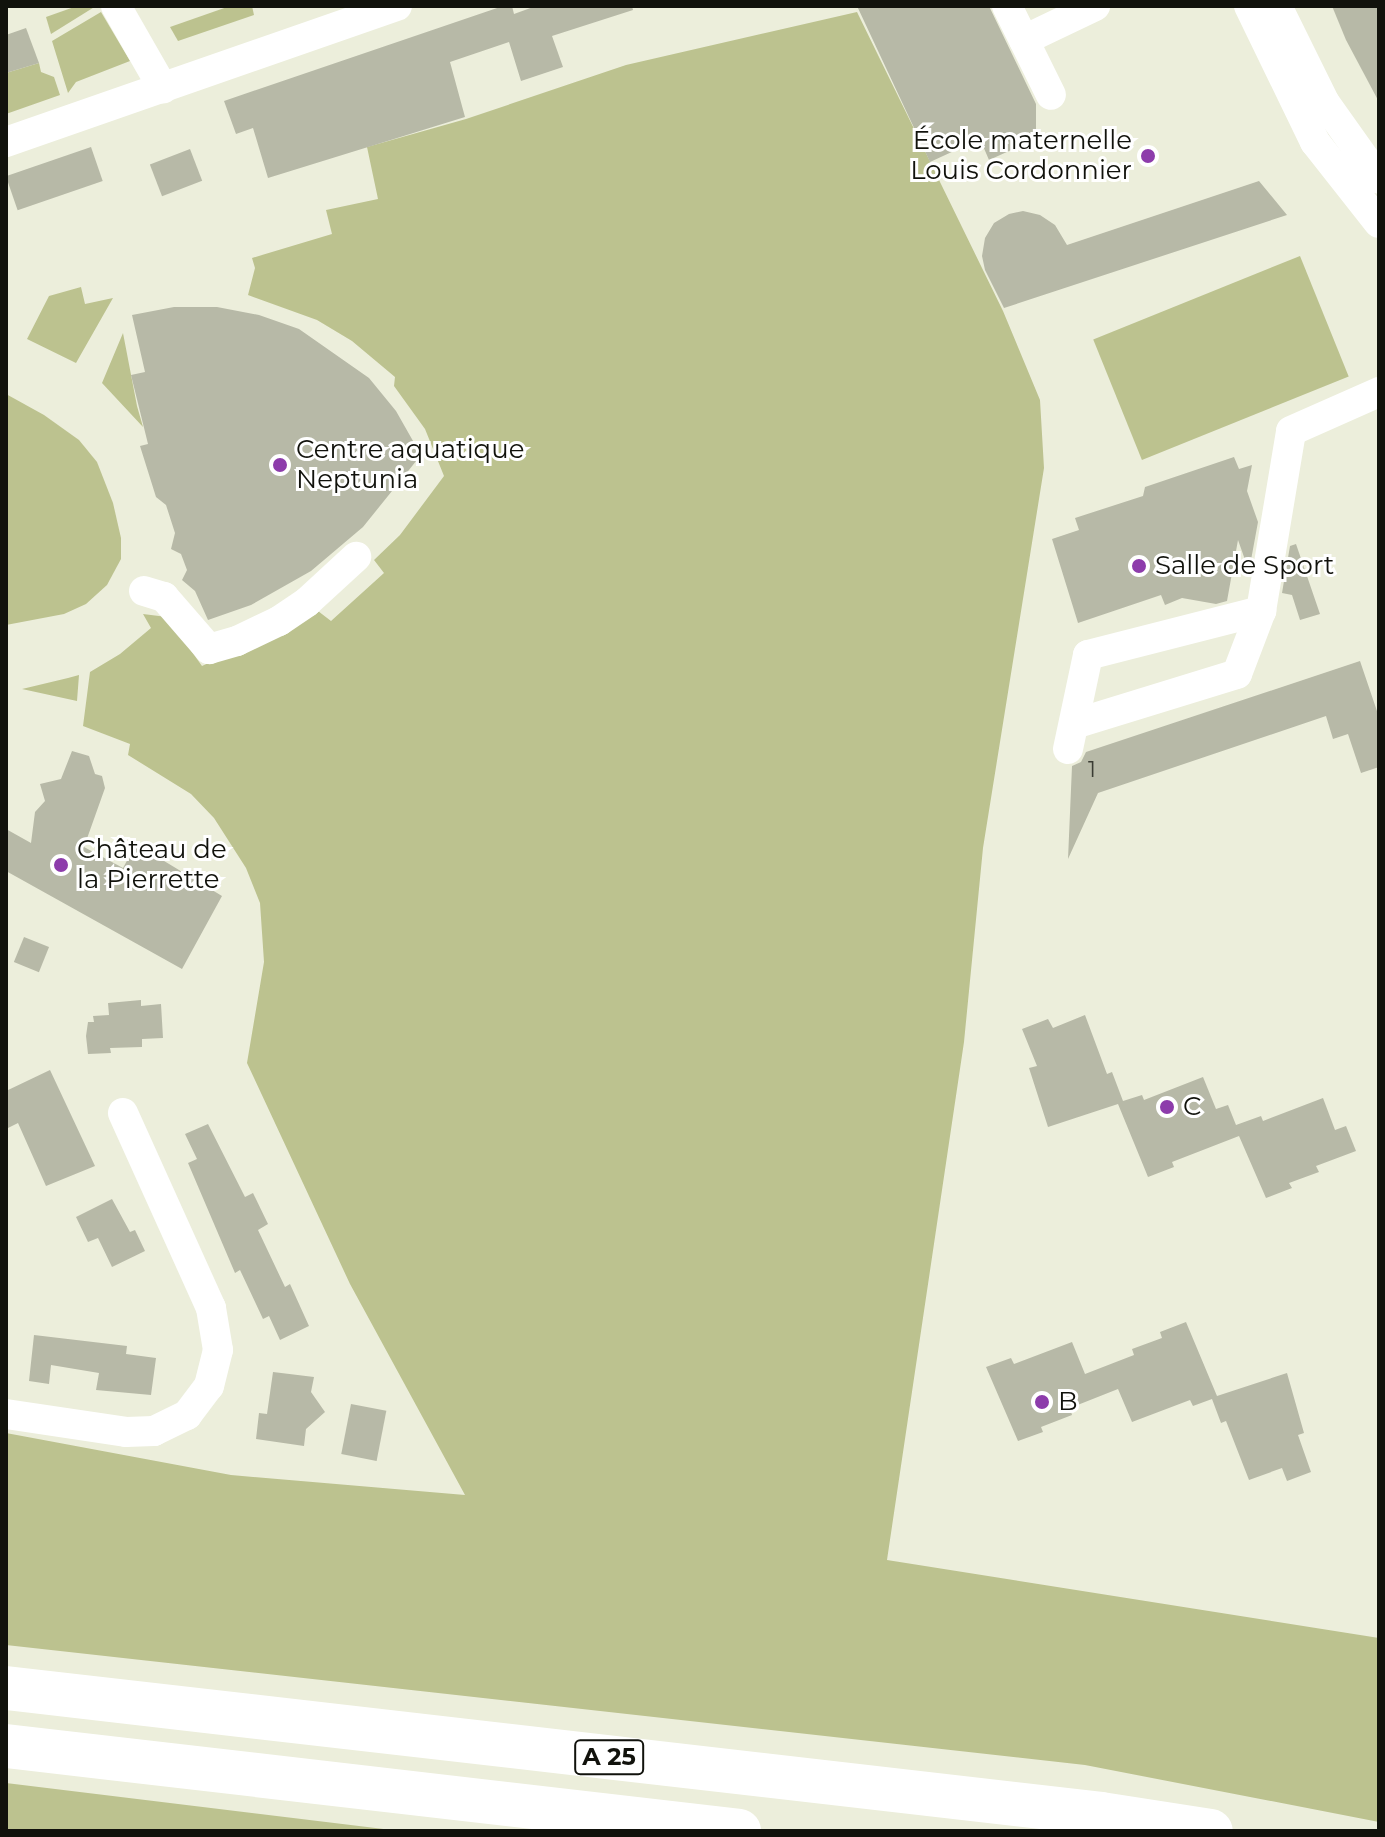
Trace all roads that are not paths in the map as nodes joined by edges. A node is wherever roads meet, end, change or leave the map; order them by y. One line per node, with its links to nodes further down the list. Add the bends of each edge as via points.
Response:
1 (116, 6): 9 (street)
2 (397, 6): 7 (street)
3 (1007, 6): 8 (street)
4 (1095, 6): 8 (street)
5 (1249, 6): 12 (street, via 1303,120)
6 (1277, 6): 12 (street)
7 (364, 12): 9 (street)
8 (1024, 40): 10 (street)
9 (163, 88): 11 (street)
10 (1051, 95)
11 (6, 142)
12 (1349, 163): 13 (street); 14 (street)
13 (1379, 179)
14 (1379, 223)
15 (1379, 392): 18 (street, via 1291,431)
16 (356, 557): 17 (street, via 279,621 209,649 164,597)
17 (144, 591)
18 (1261, 611): 18 (street, via 1088,655 1071,737 1237,674)
19 (123, 1113): 20 (street, via 211,1308 218,1350 209,1386 187,1415 154,1431 126,1432)
20 (6, 1414)
21 (6, 1688): 24 (highway, A 25)
22 (6, 1746): 23 (highway, A 25)
23 (739, 1831)
24 (1211, 1831)

